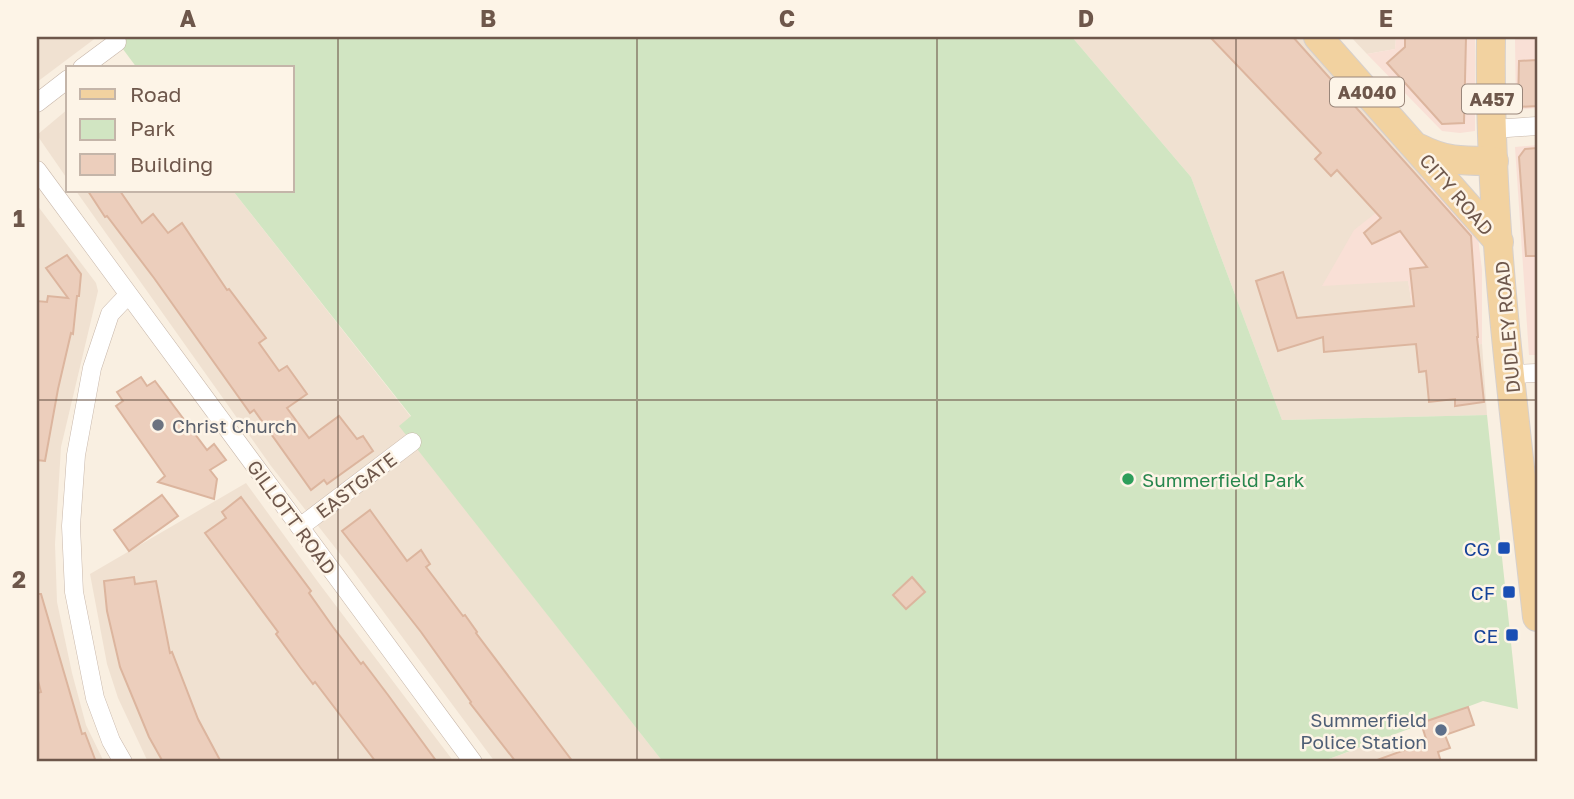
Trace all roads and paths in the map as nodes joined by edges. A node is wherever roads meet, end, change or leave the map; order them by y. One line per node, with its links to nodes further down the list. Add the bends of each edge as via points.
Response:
1 (1318, 37): 9 (main road, CITY ROAD / A4040)
2 (1491, 37): 8 (main road, DUDLEY ROAD / A457)
3 (117, 42): 4 (street)
4 (85, 66)
5 (66, 81): 6 (street)
6 (37, 103)
7 (1537, 127): 8 (street)
8 (1493, 129): 10 (main road, DUDLEY ROAD / A457)
9 (1416, 146): 10 (main road, CITY ROAD / A4040, via 1452,161); 12 (main road, CITY ROAD / A4040)
10 (1494, 161): 12 (main road, DUDLEY ROAD / A457)
11 (37, 170): 13 (street, GILLOTT ROAD)
12 (1499, 242): 14 (main road, DUDLEY ROAD / A457)
13 (128, 295): 16 (street, GILLOTT ROAD); 18 (street, via 110,314 92,368 76,455 71,526 74,592 95,698)
14 (1524, 373): 17 (main road, DUDLEY ROAD / A457)
15 (412, 442): 16 (street, EASTGATE)
16 (300, 527): 19 (street, GILLOTT ROAD)
17 (1537, 617)
18 (123, 762)
19 (473, 762)

